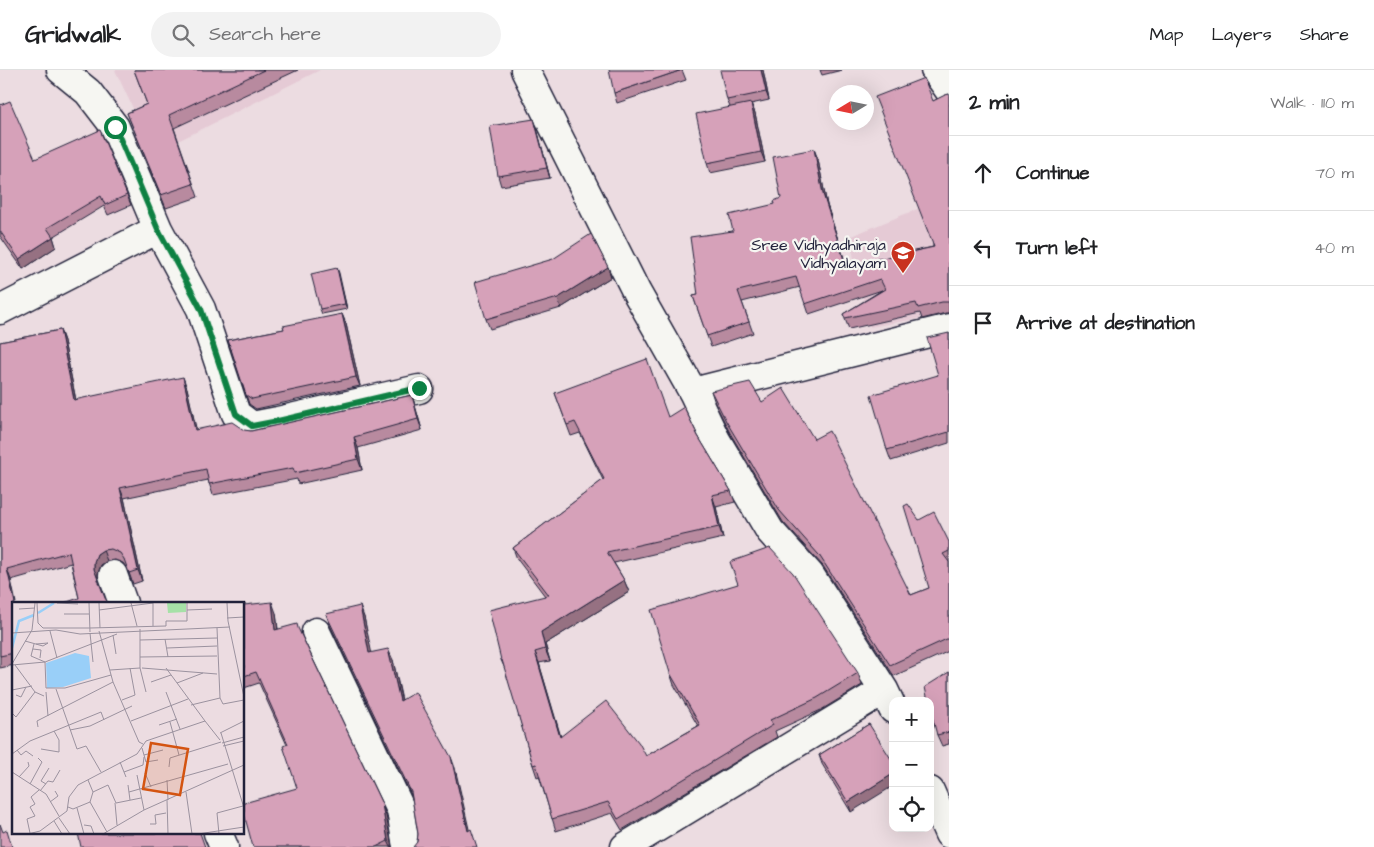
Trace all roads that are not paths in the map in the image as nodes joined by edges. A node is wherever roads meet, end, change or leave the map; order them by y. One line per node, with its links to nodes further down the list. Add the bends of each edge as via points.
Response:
1 (61, 70): 5 (street, via 88,92 115,127)
2 (525, 70): 9 (street, via 637,293)
3 (935, 70): 4 (street)
4 (949, 90)
5 (158, 229): 6 (street); 8 (street, via 201,309 236,414 252,426)
6 (0, 310)
7 (949, 328): 9 (street)
8 (419, 388)
9 (692, 392): 13 (street, via 716,440 770,531 810,575)
10 (113, 575): 11 (street)
11 (123, 602)
12 (316, 632): 18 (street, via 400,810)
13 (888, 700): 19 (street)
14 (934, 800): 16 (street)
15 (218, 834): 17 (street)
16 (949, 834)
17 (224, 847)
18 (407, 847)
19 (625, 847)

